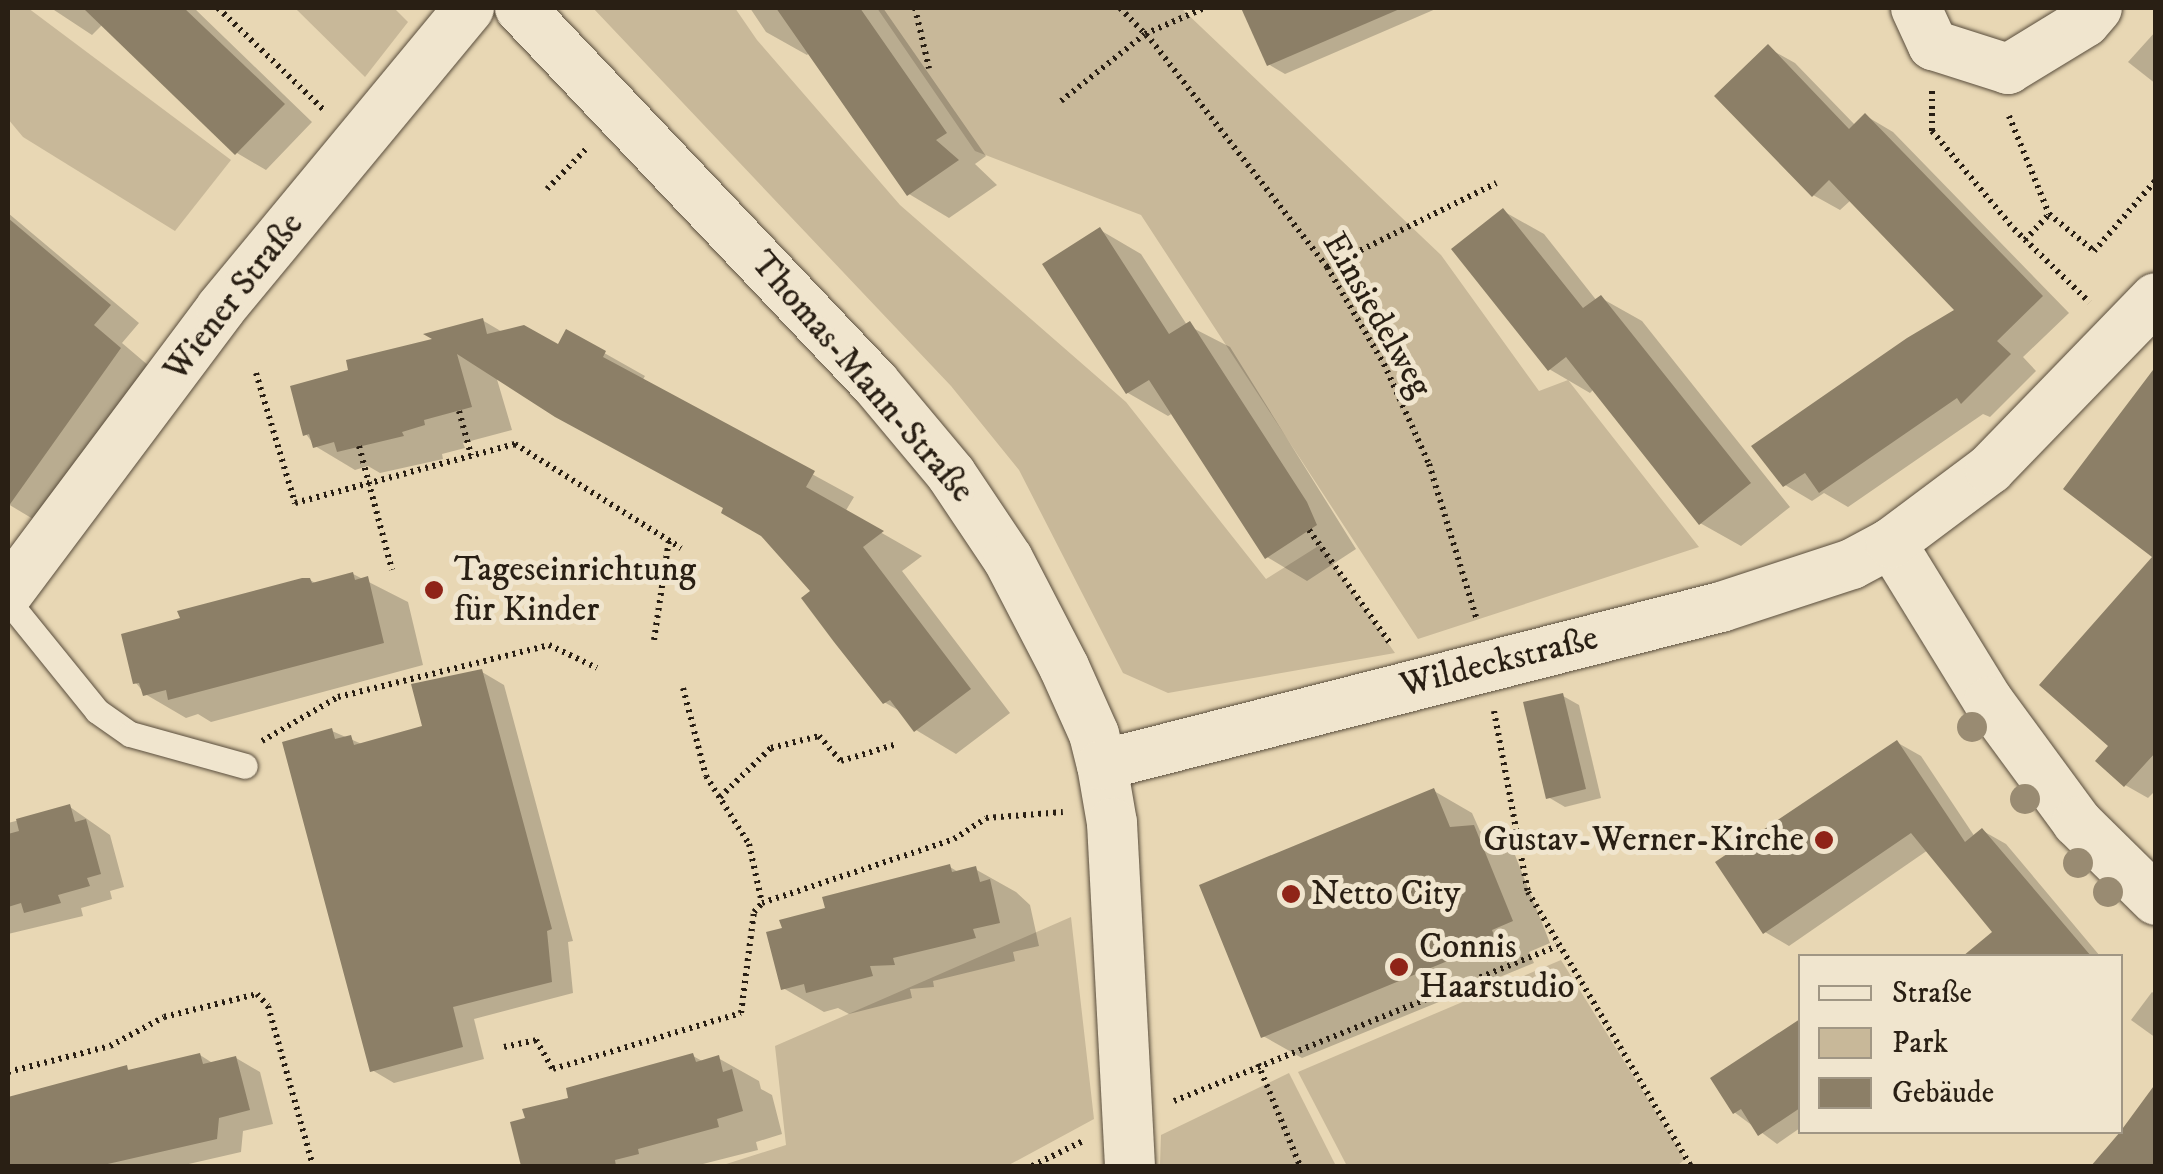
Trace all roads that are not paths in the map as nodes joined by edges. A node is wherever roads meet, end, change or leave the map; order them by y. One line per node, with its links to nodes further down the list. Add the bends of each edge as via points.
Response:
1 (469, 8): 7 (street, Wiener Straße, via 221,308)
2 (520, 8): 9 (street, Thomas-Mann-Straße, via 874,383 951,474 1008,559 1064,668)
3 (2098, 8): 4 (street, via 2008,68)
4 (1924, 26)
5 (2140, 316): 6 (street, Wildeckstraße, via 1990,469)
6 (1891, 542): 9 (street, Wildeckstraße, via 1852,564 1721,607); 11 (street, via 1989,702 2077,822)
7 (8, 593)
8 (8, 601): 10 (lane, via 97,710 130,734)
9 (1102, 765): 12 (street, Thomas-Mann-Straße, via 1112,823)
10 (245, 766)
11 (2156, 900)
12 (1130, 1142)

